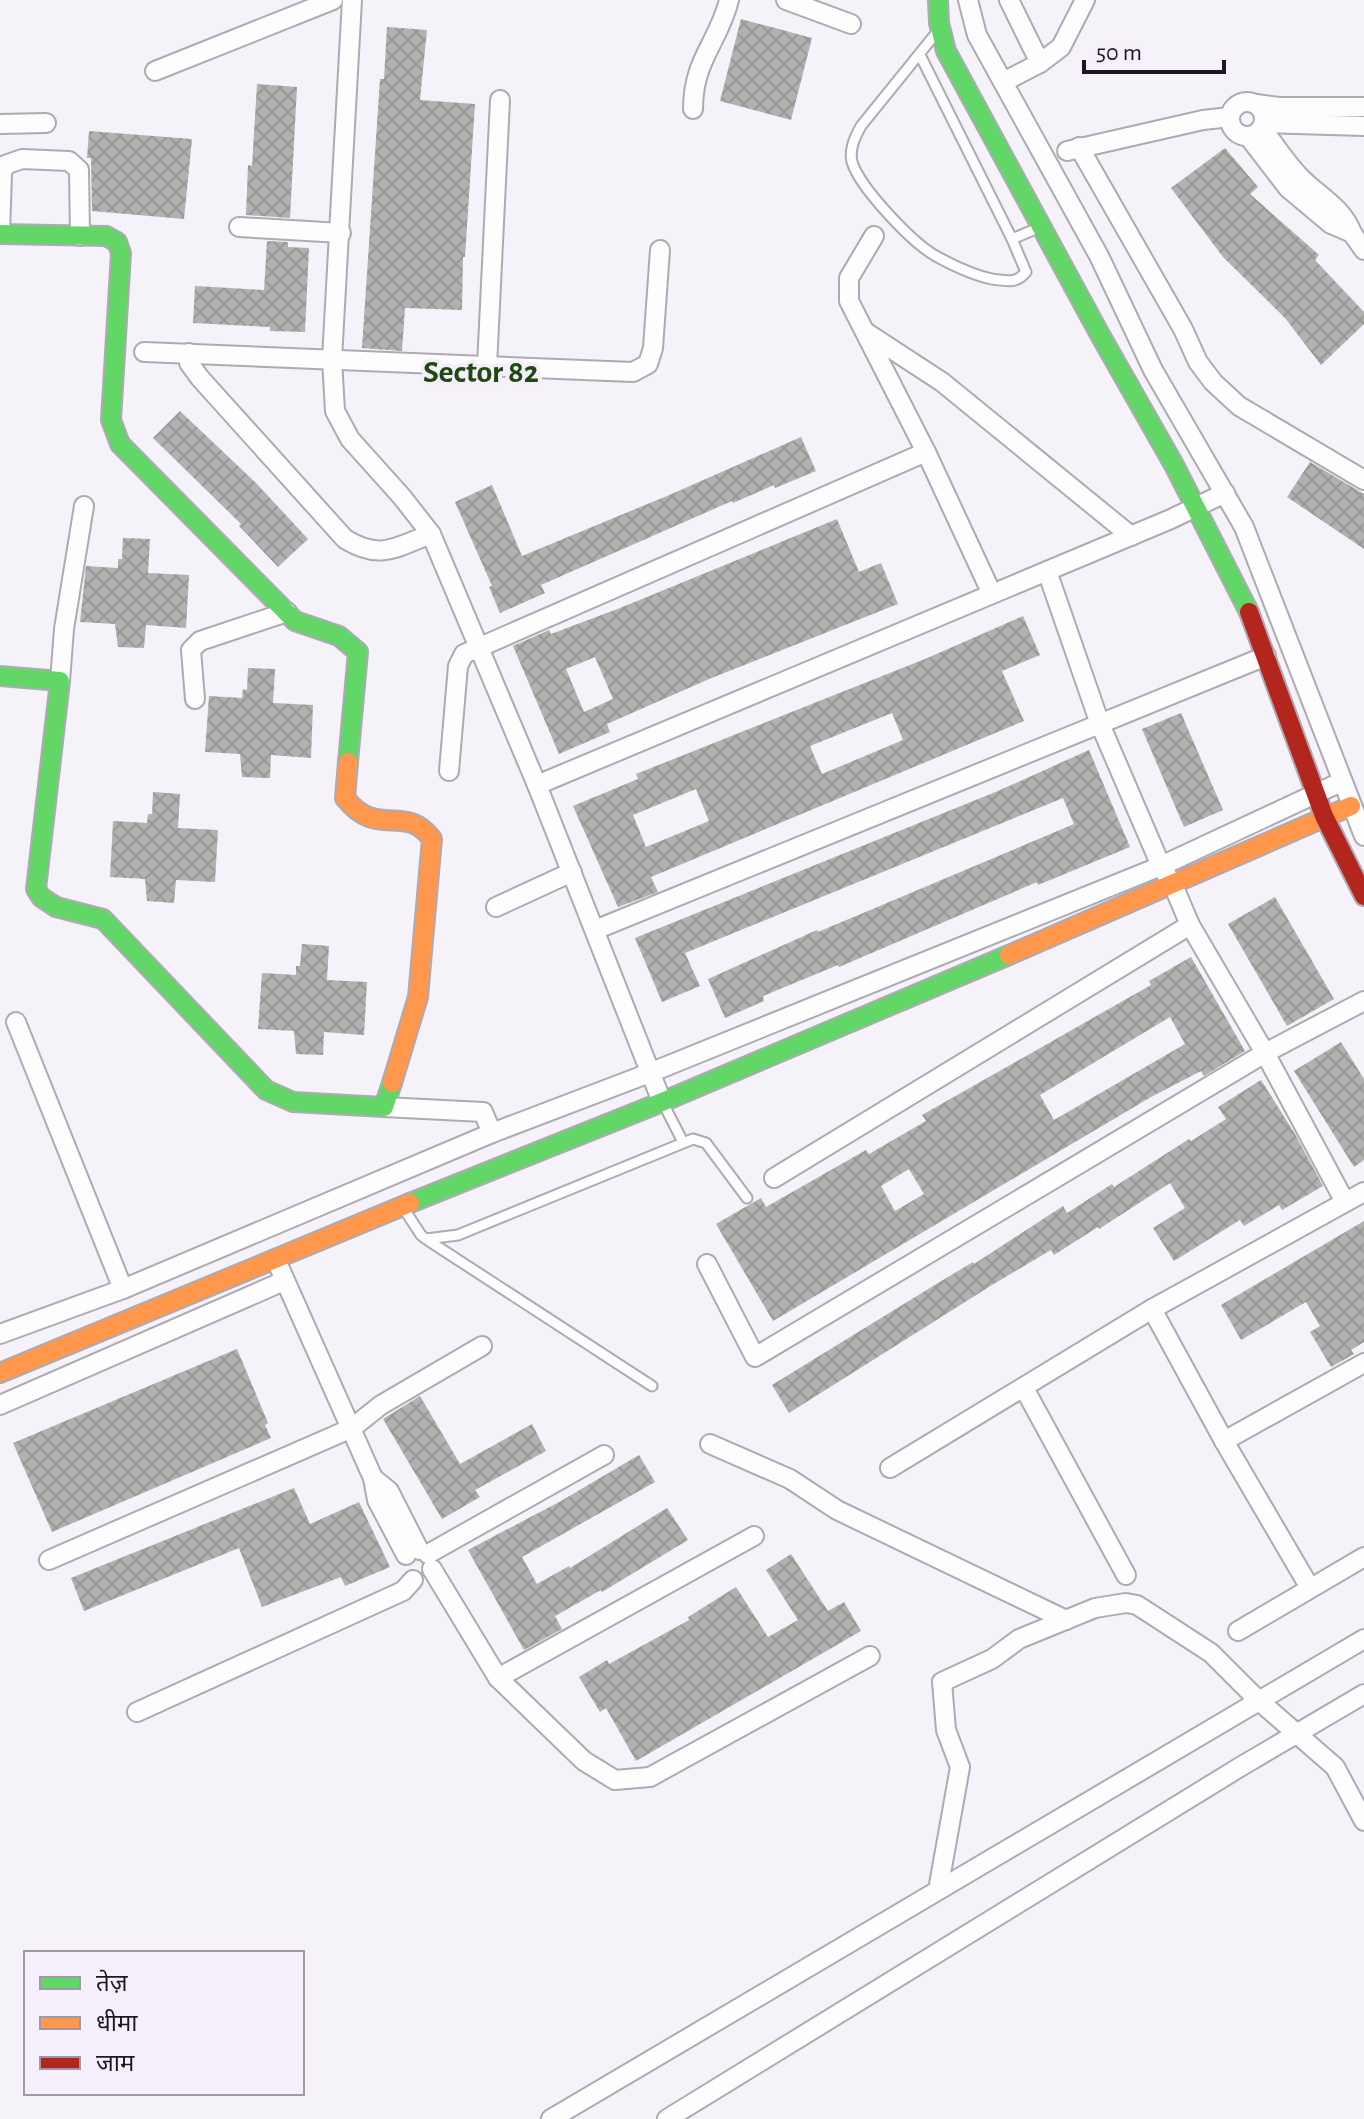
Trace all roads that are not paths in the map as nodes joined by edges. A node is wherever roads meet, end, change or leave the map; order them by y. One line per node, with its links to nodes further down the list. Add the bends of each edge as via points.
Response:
1 (333, 0): 13 (street)
2 (352, 0): 28 (street)
3 (729, 0): 18 (street, via 693,87)
4 (786, 0): 9 (street)
5 (938, 0): 10 (street)
6 (968, 0): 14 (street, via 977,35)
7 (1009, 0): 12 (street)
8 (1077, 3): 12 (street, via 1061,47)
9 (851, 24)
10 (940, 28): 11 (lane); 26 (street, via 946,51)
11 (920, 55): 32 (lane); 32 (lane, via 861,126 852,160 890,216 933,254 980,276 1014,282 1026,272)
12 (1040, 63): 14 (street)
13 (155, 71)
14 (1003, 82): 25 (street)
15 (500, 100): 39 (street)
16 (1256, 104): 17 (street); 19 (street, via 1239,103); 23 (street, via 1261,109)
17 (1364, 107)
18 (693, 109)
19 (1230, 117): 23 (street, via 1233,129); 24 (street)
20 (46, 123): 21 (street)
21 (0, 124)
22 (1364, 126): 23 (street)
23 (1258, 129): 34 (street, via 1288,188 1331,224 1352,233)
24 (1073, 149): 25 (lane); 41 (street, via 1213,382 1239,406)
25 (1043, 155): 42 (street, via 1153,370)
26 (1041, 226): 32 (lane); 44 (street)
27 (239, 227): 28 (street)
28 (341, 233): 38 (street)
29 (0, 234): 30 (street); 30 (street, via 2,173 5,165 22,159 69,161 79,170)
30 (80, 236): 49 (street, via 106,236 117,242 121,253 111,420 120,444)
31 (874, 236): 35 (street, via 849,278 849,301)
32 (1012, 239)
33 (660, 250): 39 (street, via 648,364 633,372)
34 (1364, 250)
35 (865, 331): 40 (street); 46 (street, via 942,382)
36 (144, 352): 37 (street)
37 (189, 353): 38 (street); 45 (street, via 189,363 200,378 345,539 382,552)
38 (332, 359): 39 (street); 45 (street, via 335,411 350,439)
39 (487, 366)
40 (926, 452): 48 (street); 50 (street)
41 (1364, 480)
42 (1225, 493): 44 (street); 57 (street, via 1244,527)
43 (84, 506): 53 (street)
44 (1197, 508): 46 (street); 51 (street)
45 (431, 534): 50 (street)
46 (1131, 536): 47 (street)
47 (1047, 571): 48 (street); 55 (street)
48 (992, 594): 58 (street)
49 (287, 612): 54 (street, via 200,641 191,650); 75 (street, via 312,629 345,637 358,652 345,798 352,812 366,820 419,822 432,839 418,997)
50 (478, 646): 56 (street, via 464,654 458,666); 58 (street)
51 (1266, 656): 55 (street); 59 (street)
52 (0, 676): 53 (street)
53 (60, 681): 75 (street, via 39,898 103,919 266,1090 307,1104)
54 (195, 699)
55 (1100, 724): 63 (street); 69 (street)
56 (449, 771)
57 (1341, 782): 59 (street); 60 (street)
58 (537, 785): 64 (street)
59 (1315, 793): 61 (street); 63 (street)
60 (1351, 806): 61 (street); 62 (street)
61 (1324, 816): 65 (street); 66 (street)
62 (1363, 832)
63 (1161, 866): 65 (street); 73 (street)
64 (572, 872): 67 (street); 69 (street)
65 (1173, 885): 68 (street); 74 (street)
66 (1364, 896)
67 (496, 907)
68 (1190, 925): 72 (street); 78 (street)
69 (595, 930): 73 (street)
70 (1364, 1001): 72 (street)
71 (16, 1022): 87 (street)
72 (1265, 1053): 81 (street); 85 (street, via 755,1357)
73 (652, 1072): 74 (street); 76 (street)
74 (662, 1102): 77 (lane); 82 (street)
75 (392, 1107): 76 (street, via 483,1112)
76 (492, 1133): 87 (street)
77 (683, 1142): 80 (lane, via 706,1143); 83 (lane, via 458,1235)
78 (774, 1178)
79 (1364, 1192): 81 (street)
80 (747, 1198)
81 (1345, 1202): 88 (street)
82 (402, 1206): 83 (lane); 84 (street)
83 (426, 1239): 93 (lane)
84 (276, 1260): 86 (street); 92 (street)
85 (707, 1264)
86 (284, 1281): 95 (street); 96 (street)
87 (123, 1289): 89 (street)
88 (1152, 1309): 94 (street); 97 (street)
89 (0, 1334)
90 (482, 1346): 96 (street)
91 (1364, 1363): 97 (street)
92 (0, 1373)
93 (652, 1386)
94 (1024, 1388): 100 (street); 105 (street)
95 (0, 1405)
96 (352, 1428): 102 (street, via 377,1500); 104 (street)
97 (1224, 1441): 106 (street)
98 (710, 1444): 107 (street, via 790,1479 837,1510)
99 (604, 1455): 102 (street)
100 (890, 1468)
101 (754, 1536): 111 (street)
102 (421, 1557): 111 (street); 114 (street, via 403,1569 413,1580 403,1591)
103 (1364, 1557): 106 (street)
104 (49, 1560)
105 (1126, 1575)
106 (1310, 1588): 108 (street)
107 (1066, 1620): 113 (street, via 1095,1608 1137,1605 1211,1653); 117 (street, via 1019,1639 992,1659 942,1682 946,1730 960,1767)
108 (1238, 1631)
109 (1364, 1639): 113 (street)
110 (870, 1656): 111 (street, via 650,1777 615,1780 584,1761)
111 (498, 1678)
112 (1364, 1694): 115 (street)
113 (1258, 1700): 115 (street); 117 (street)
114 (137, 1712)
115 (1297, 1733): 116 (street, via 1335,1767); 119 (street)
116 (1364, 1821)
117 (938, 1890): 118 (street)
118 (551, 2119)
119 (667, 2119)

